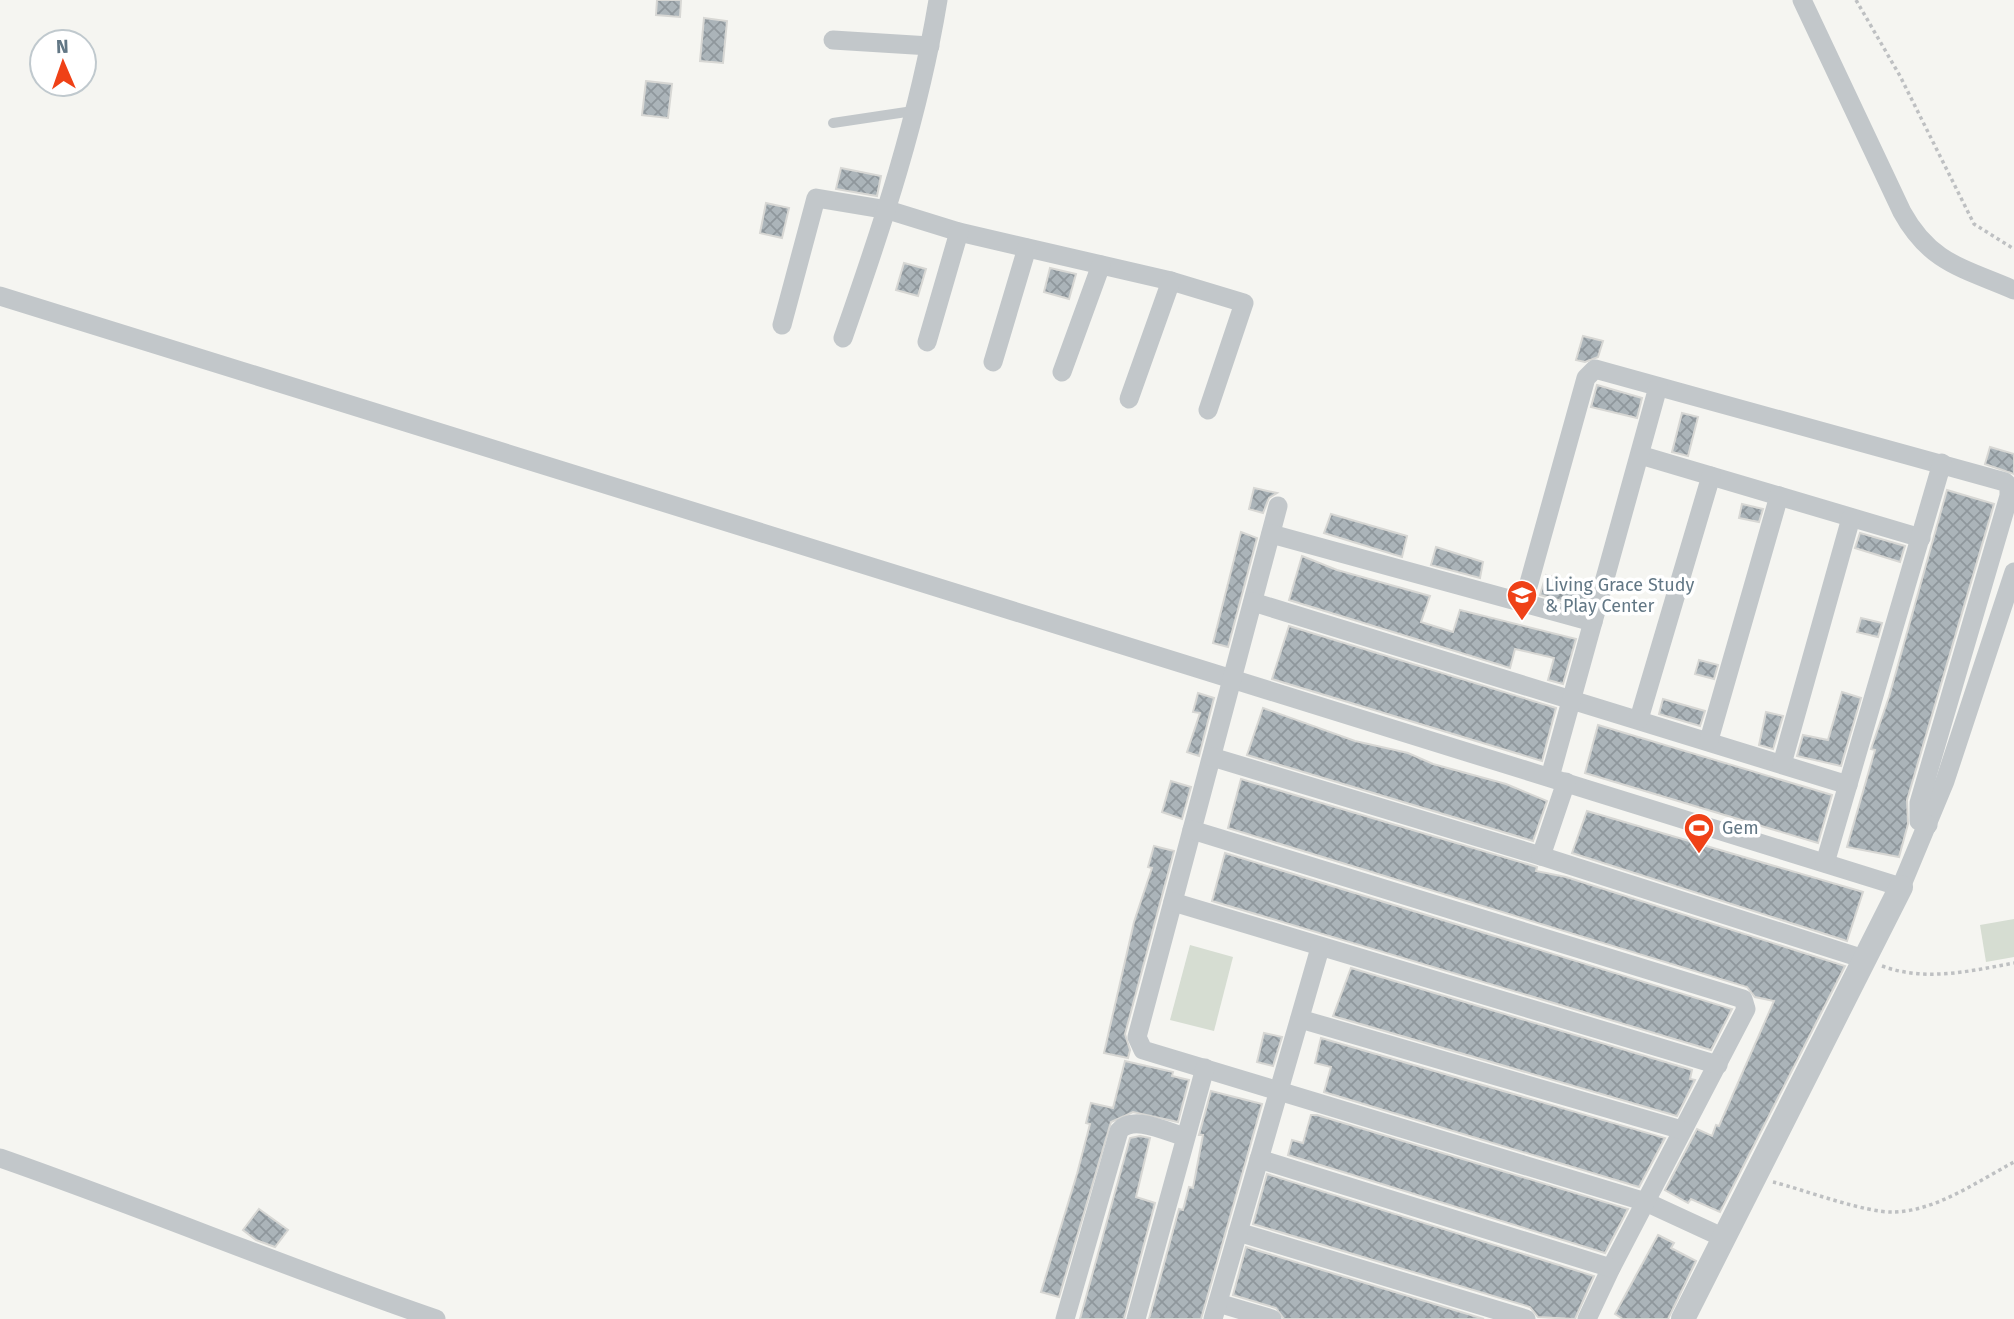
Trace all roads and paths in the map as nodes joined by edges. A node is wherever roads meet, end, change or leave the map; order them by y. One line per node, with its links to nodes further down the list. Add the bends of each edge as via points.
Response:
1 (938, 0): 5 (street)
2 (1802, 0): 14 (street, via 1919,240 1940,257)
3 (1856, 0): 11 (path, via 1900,76 1973,224)
4 (834, 40): 5 (street)
5 (930, 46): 6 (street)
6 (913, 111): 7 (lane); 8 (street)
7 (833, 124)
8 (888, 210): 9 (street); 16 (street, via 816,198); 17 (street)
9 (959, 232): 10 (street); 18 (street)
10 (1027, 248): 12 (street); 19 (street)
11 (2014, 248)
12 (1101, 265): 13 (street); 20 (street)
13 (1171, 281): 22 (street); 23 (street, via 1244,303)
14 (2014, 290)
15 (0, 296): 36 (street)
16 (782, 325)
17 (843, 338)
18 (928, 342)
19 (993, 362)
20 (1062, 372)
21 (1658, 387): 24 (street); 25 (street); 33 (street, via 1599,369 1588,373)
22 (1129, 399)
23 (1208, 410)
24 (1640, 455): 26 (street); 35 (street)
25 (1942, 463): 31 (street); 44 (street, via 1999,480 2009,491 1919,803 1919,821)
26 (1711, 476): 27 (street); 38 (street)
27 (1779, 496): 29 (street); 39 (street)
28 (1278, 506): 30 (street)
29 (1851, 518): 31 (street); 41 (street)
30 (1271, 534): 33 (street); 34 (street)
31 (1921, 538): 43 (street)
32 (2014, 572): 44 (street)
33 (1524, 601): 35 (street)
34 (1253, 602): 36 (street); 37 (street)
35 (1592, 622): 37 (street)
36 (1232, 680): 40 (street); 42 (street)
37 (1572, 699): 38 (street); 42 (street)
38 (1639, 719): 39 (street)
39 (1709, 740): 41 (street)
40 (1212, 757): 45 (street); 46 (street)
41 (1782, 764): 43 (street)
42 (1558, 780): 46 (street); 47 (street)
43 (1848, 785): 47 (street)
44 (1928, 825): 48 (street)
45 (1192, 830): 49 (street); 54 (street, via 1743,999 1746,1010)
46 (1541, 856): 51 (street)
47 (1825, 863): 48 (street)
48 (1901, 887): 51 (street)
49 (1173, 902): 50 (street); 55 (street, via 1137,1037 1143,1050)
50 (1320, 948): 53 (street); 54 (street)
51 (1864, 959): 52 (path, via 1899,972 1929,975); 62 (street)
52 (2014, 962)
53 (1300, 1019): 56 (street); 57 (street)
54 (1718, 1065): 57 (street)
55 (1205, 1068): 56 (street); 58 (street)
56 (1279, 1090): 60 (street); 63 (street)
57 (1682, 1129): 63 (street)
58 (1185, 1138): 69 (street, via 1134,1122 1119,1131); 70 (street)
59 (0, 1158): 68 (street)
60 (1259, 1159): 64 (street); 66 (street)
61 (2014, 1162): 62 (path, via 1948,1196 1895,1212)
62 (1754, 1177): 65 (street)
63 (1646, 1202): 65 (street); 66 (street)
64 (1238, 1232): 67 (street); 72 (street)
65 (1724, 1238): 74 (street)
66 (1611, 1268): 73 (street)
67 (1216, 1311): 71 (street)
68 (436, 1319)
69 (1065, 1319)
70 (1136, 1319)
71 (1272, 1319)
72 (1526, 1319)
73 (1587, 1319)
74 (1683, 1319)

